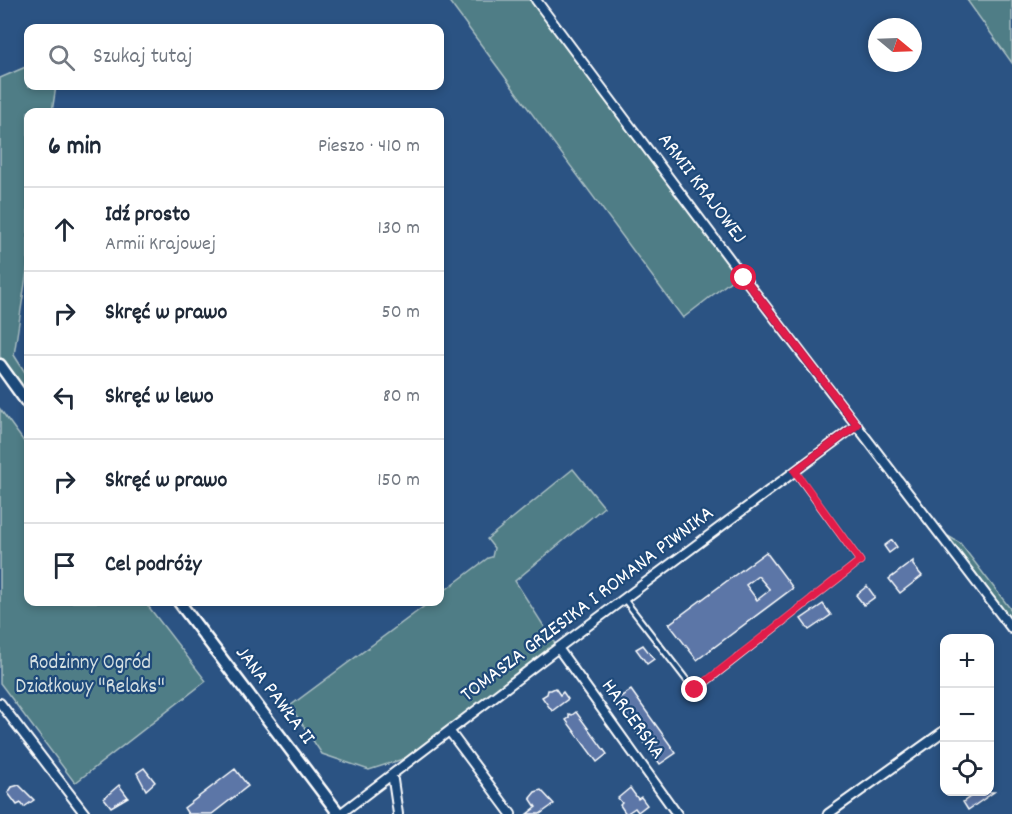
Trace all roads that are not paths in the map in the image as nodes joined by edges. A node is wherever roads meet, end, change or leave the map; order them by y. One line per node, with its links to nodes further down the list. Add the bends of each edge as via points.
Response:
1 (536, 0): 4 (street, ARMII KRAJOWEJ)
2 (0, 365): 3 (main road)
3 (24, 398)
4 (857, 425): 5 (street, TOMASZA GRZESIKA I ROMANA PIWNIKA); 8 (street, ARMII KRAJOWEJ)
5 (795, 471): 6 (street, TOMASZA GRZESIKA I ROMANA PIWNIKA); 6 (lane, via 860,561 695,690)
6 (624, 599): 9 (street, TOMASZA GRZESIKA I ROMANA PIWNIKA)
7 (182, 606): 15 (main road, JANA PAWŁA II)
8 (1012, 629)
9 (558, 648): 11 (street, TOMASZA GRZESIKA I ROMANA PIWNIKA); 18 (street, HARCERSKA)
10 (0, 702): 14 (street)
11 (450, 732): 13 (street, TOMASZA GRZESIKA I ROMANA PIWNIKA); 17 (street)
12 (940, 735): 19 (street)
13 (390, 776): 15 (street, TOMASZA GRZESIKA I ROMANA PIWNIKA); 16 (street)
14 (85, 814)
15 (340, 814)
16 (398, 814)
17 (511, 814)
18 (677, 814)
19 (828, 814)

